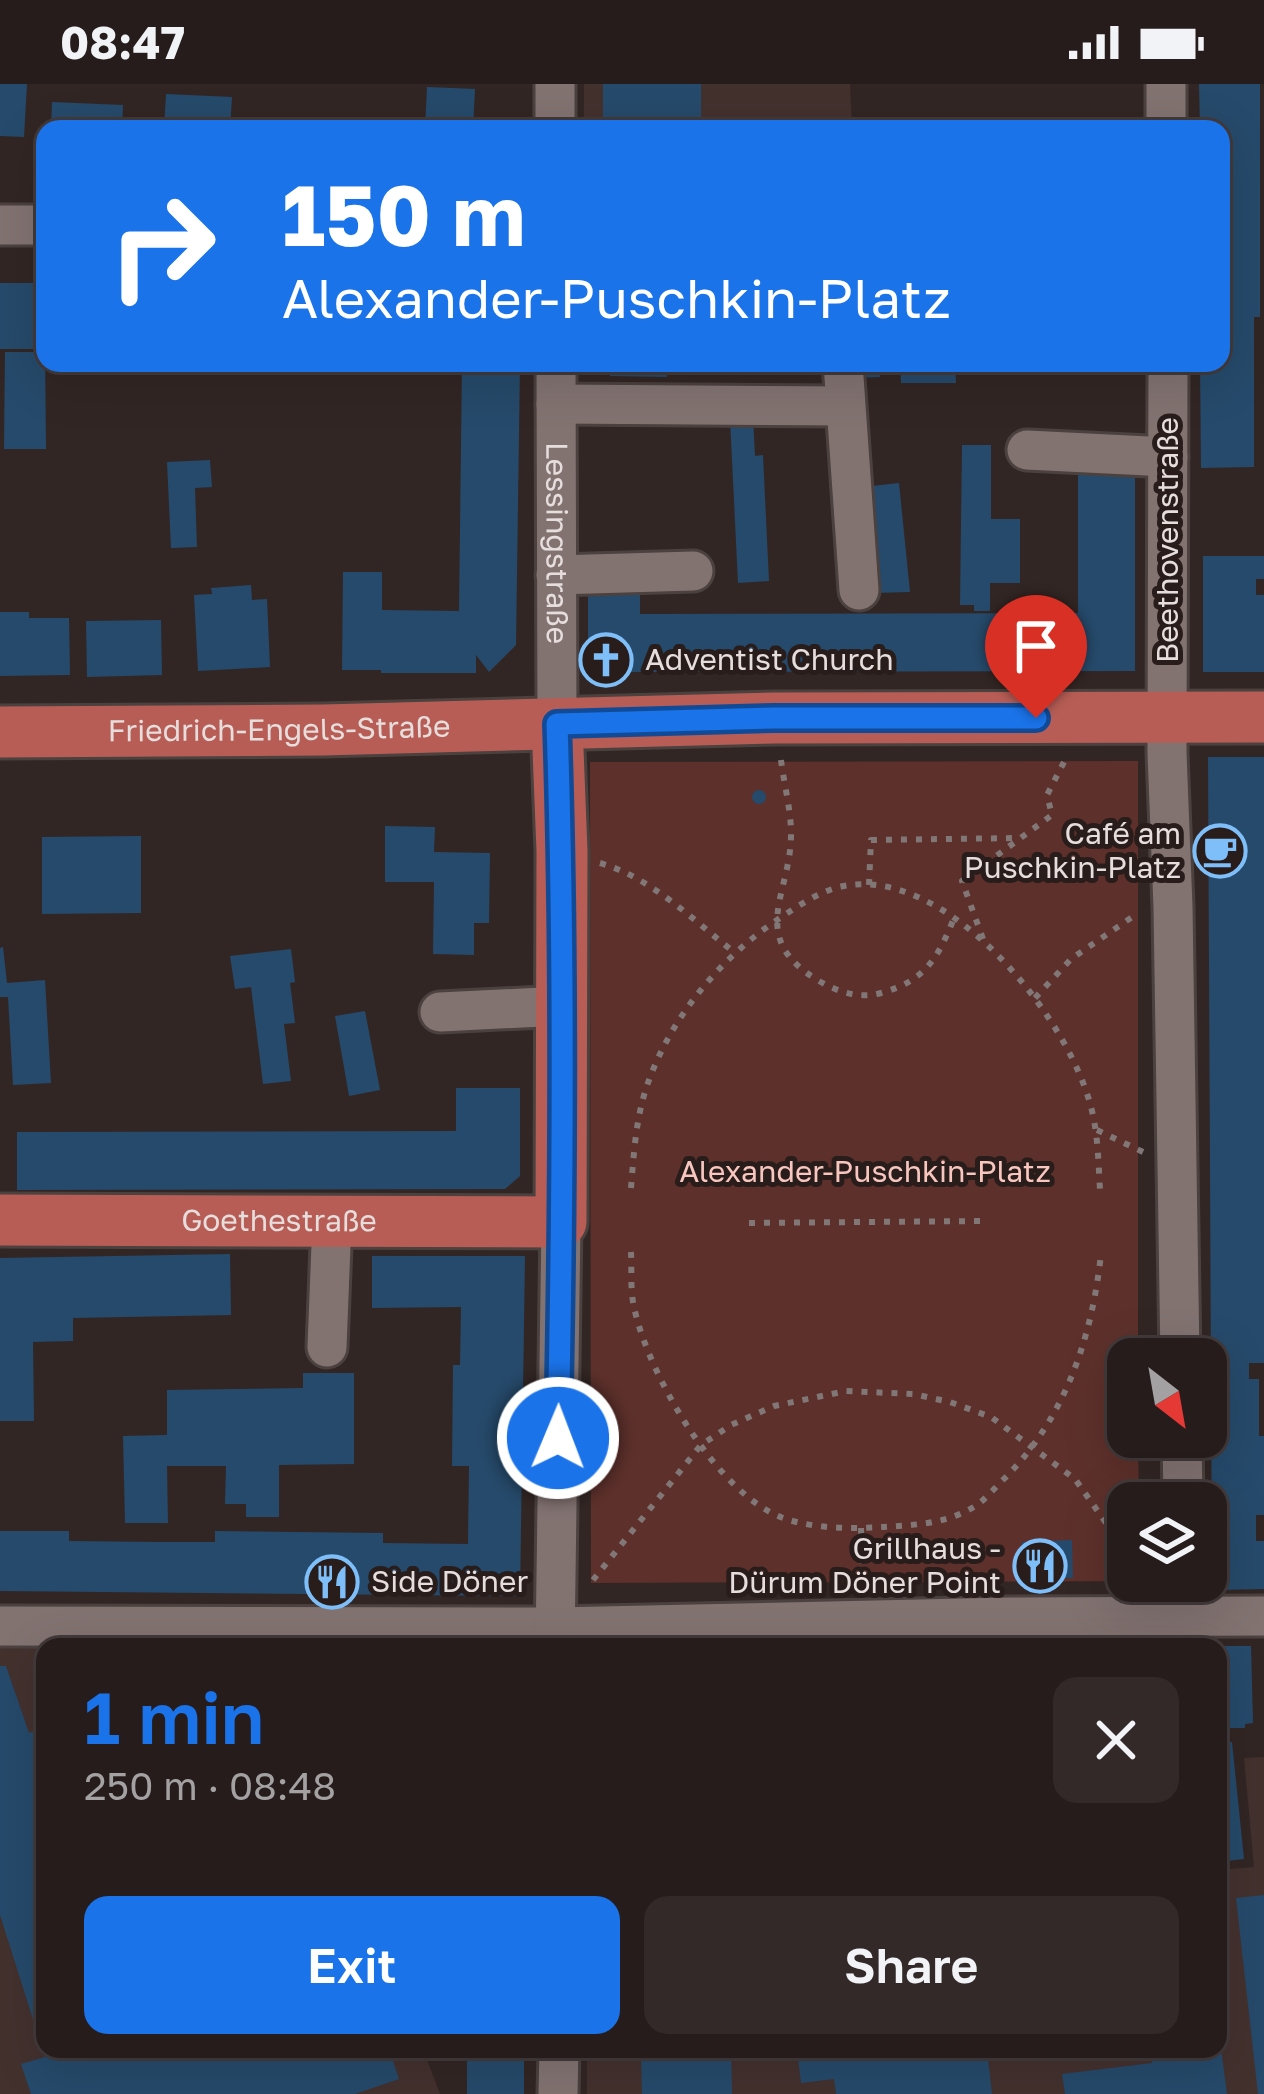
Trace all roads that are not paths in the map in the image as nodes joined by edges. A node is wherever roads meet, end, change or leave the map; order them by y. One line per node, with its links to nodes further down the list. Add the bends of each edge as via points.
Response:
1 (555, 84): 3 (street)
2 (1166, 84): 4 (street)
3 (555, 120)
4 (1166, 120)
5 (0, 224): 6 (street)
6 (36, 225)
7 (556, 372): 10 (street, Lessingstraße)
8 (843, 372): 11 (street)
9 (1168, 372): 13 (street, Beethovenstraße)
10 (556, 404): 11 (street); 15 (street, Lessingstraße)
11 (845, 406): 16 (street)
12 (1027, 450): 13 (street)
13 (1168, 457): 18 (street, Beethovenstraße)
14 (693, 571): 15 (street)
15 (556, 575): 19 (street, Lessingstraße)
16 (859, 590)
17 (1264, 717): 18 (main road)
18 (1167, 718): 19 (main road); 26 (street)
19 (557, 724): 20 (main road, Friedrich-Engels-Straße); 21 (main road)
20 (0, 732)
21 (562, 1006): 22 (street); 25 (main road)
22 (440, 1012)
23 (0, 1220): 24 (main road, Goethestraße)
24 (332, 1220): 25 (main road, Goethestraße); 27 (street)
25 (561, 1222): 32 (street)
26 (1180, 1338)
27 (327, 1347)
28 (1120, 1602): 32 (street)
29 (1203, 1602): 30 (street)
30 (1264, 1616)
31 (0, 1626): 32 (street)
32 (555, 1637)
33 (559, 2058): 34 (street)
34 (559, 2094)

